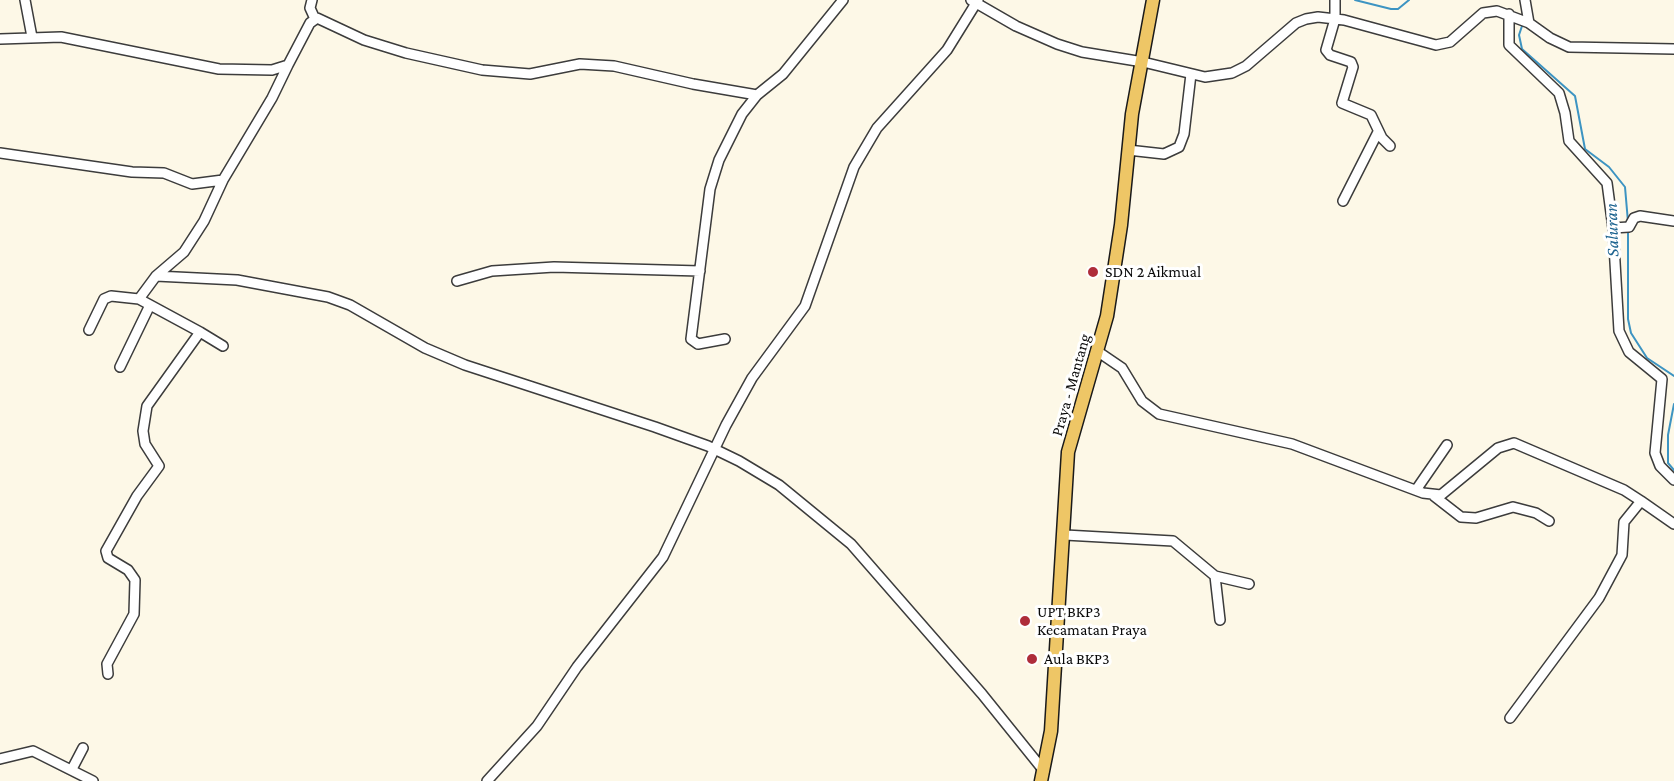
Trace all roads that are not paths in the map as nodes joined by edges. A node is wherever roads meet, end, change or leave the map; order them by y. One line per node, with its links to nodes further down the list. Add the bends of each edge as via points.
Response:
1 (25, 0): 11 (street)
2 (312, 0): 8 (street, via 310,8)
3 (843, 0): 17 (street, via 783,74)
4 (1153, 0): 14 (main road, Praya - Mantang)
5 (1335, 0): 9 (street)
6 (1525, 0): 10 (street)
7 (975, 1): 14 (street, via 1016,26 1057,44); 38 (street, via 947,50 877,128 854,167 805,306 752,378)
8 (315, 19): 15 (street); 17 (street, via 406,53 482,70 530,74 580,64 614,66)
9 (1335, 19): 10 (street, via 1436,45 1450,42 1483,13 1497,11); 16 (street, via 1296,23 1246,66 1232,73 1205,77); 18 (street, via 1327,53 1351,62 1353,67 1342,103 1371,116)
10 (1521, 19): 13 (street, via 1569,47); 25 (street, via 1509,45 1559,93 1569,141 1607,183)
11 (32, 37): 12 (street); 15 (street, via 102,44 219,69 272,70)
12 (0, 39)
13 (1674, 49)
14 (1143, 62): 16 (street); 20 (main road, Praya - Mantang)
15 (288, 65): 22 (street)
16 (1191, 74): 20 (street, via 1179,147 1164,154)
17 (757, 95): 26 (street, via 742,114 714,173)
18 (1378, 132): 19 (street); 23 (street)
19 (1390, 146)
20 (1128, 150): 35 (main road, Praya - Mantang, via 1109,304)
21 (0, 153): 22 (street, via 165,174 186,183)
22 (223, 180): 27 (street, via 184,252)
23 (1343, 201)
24 (1674, 221): 25 (street, via 1638,216)
25 (1621, 228): 39 (street, via 1619,331 1629,352 1662,379 1655,453)
26 (700, 271): 28 (street, via 554,267 492,271); 33 (street, via 691,339 698,344)
27 (156, 276): 29 (street); 38 (street, via 237,280 328,297 350,305 425,348 465,364)
28 (457, 281)
29 (140, 299): 30 (street); 31 (street, via 107,297)
30 (150, 305): 32 (street); 36 (street)
31 (89, 330)
32 (200, 332): 34 (street); 49 (street, via 147,406 145,444 159,466 106,551 106,557 128,570 135,580 134,614 106,664)
33 (725, 339)
34 (223, 346)
35 (1097, 351): 40 (street, via 1122,368 1142,401 1159,414 1292,444); 45 (main road, Praya - Mantang, via 1068,452)
36 (120, 367)
37 (1447, 445): 40 (street)
38 (715, 450): 54 (street, via 779,485 851,544 982,694); 56 (street, via 663,557 540,721)
39 (1674, 480)
40 (1416, 490): 41 (street)
41 (1434, 496): 42 (street, via 1441,495 1498,448 1514,443); 43 (street, via 1461,517 1476,518 1514,507)
42 (1641, 501): 44 (street); 50 (street, via 1624,522 1622,555 1599,598)
43 (1549, 521)
44 (1674, 524)
45 (1065, 536): 46 (street, via 1170,539); 54 (main road, Praya - Mantang, via 1051,732)
46 (1215, 576): 47 (street); 48 (street)
47 (1250, 584)
48 (1220, 620)
49 (108, 674)
50 (1510, 718)
51 (83, 748): 53 (street)
52 (0, 759): 53 (street, via 33,751)
53 (72, 769): 55 (street)
54 (1042, 776)
55 (93, 781)
56 (487, 781)

